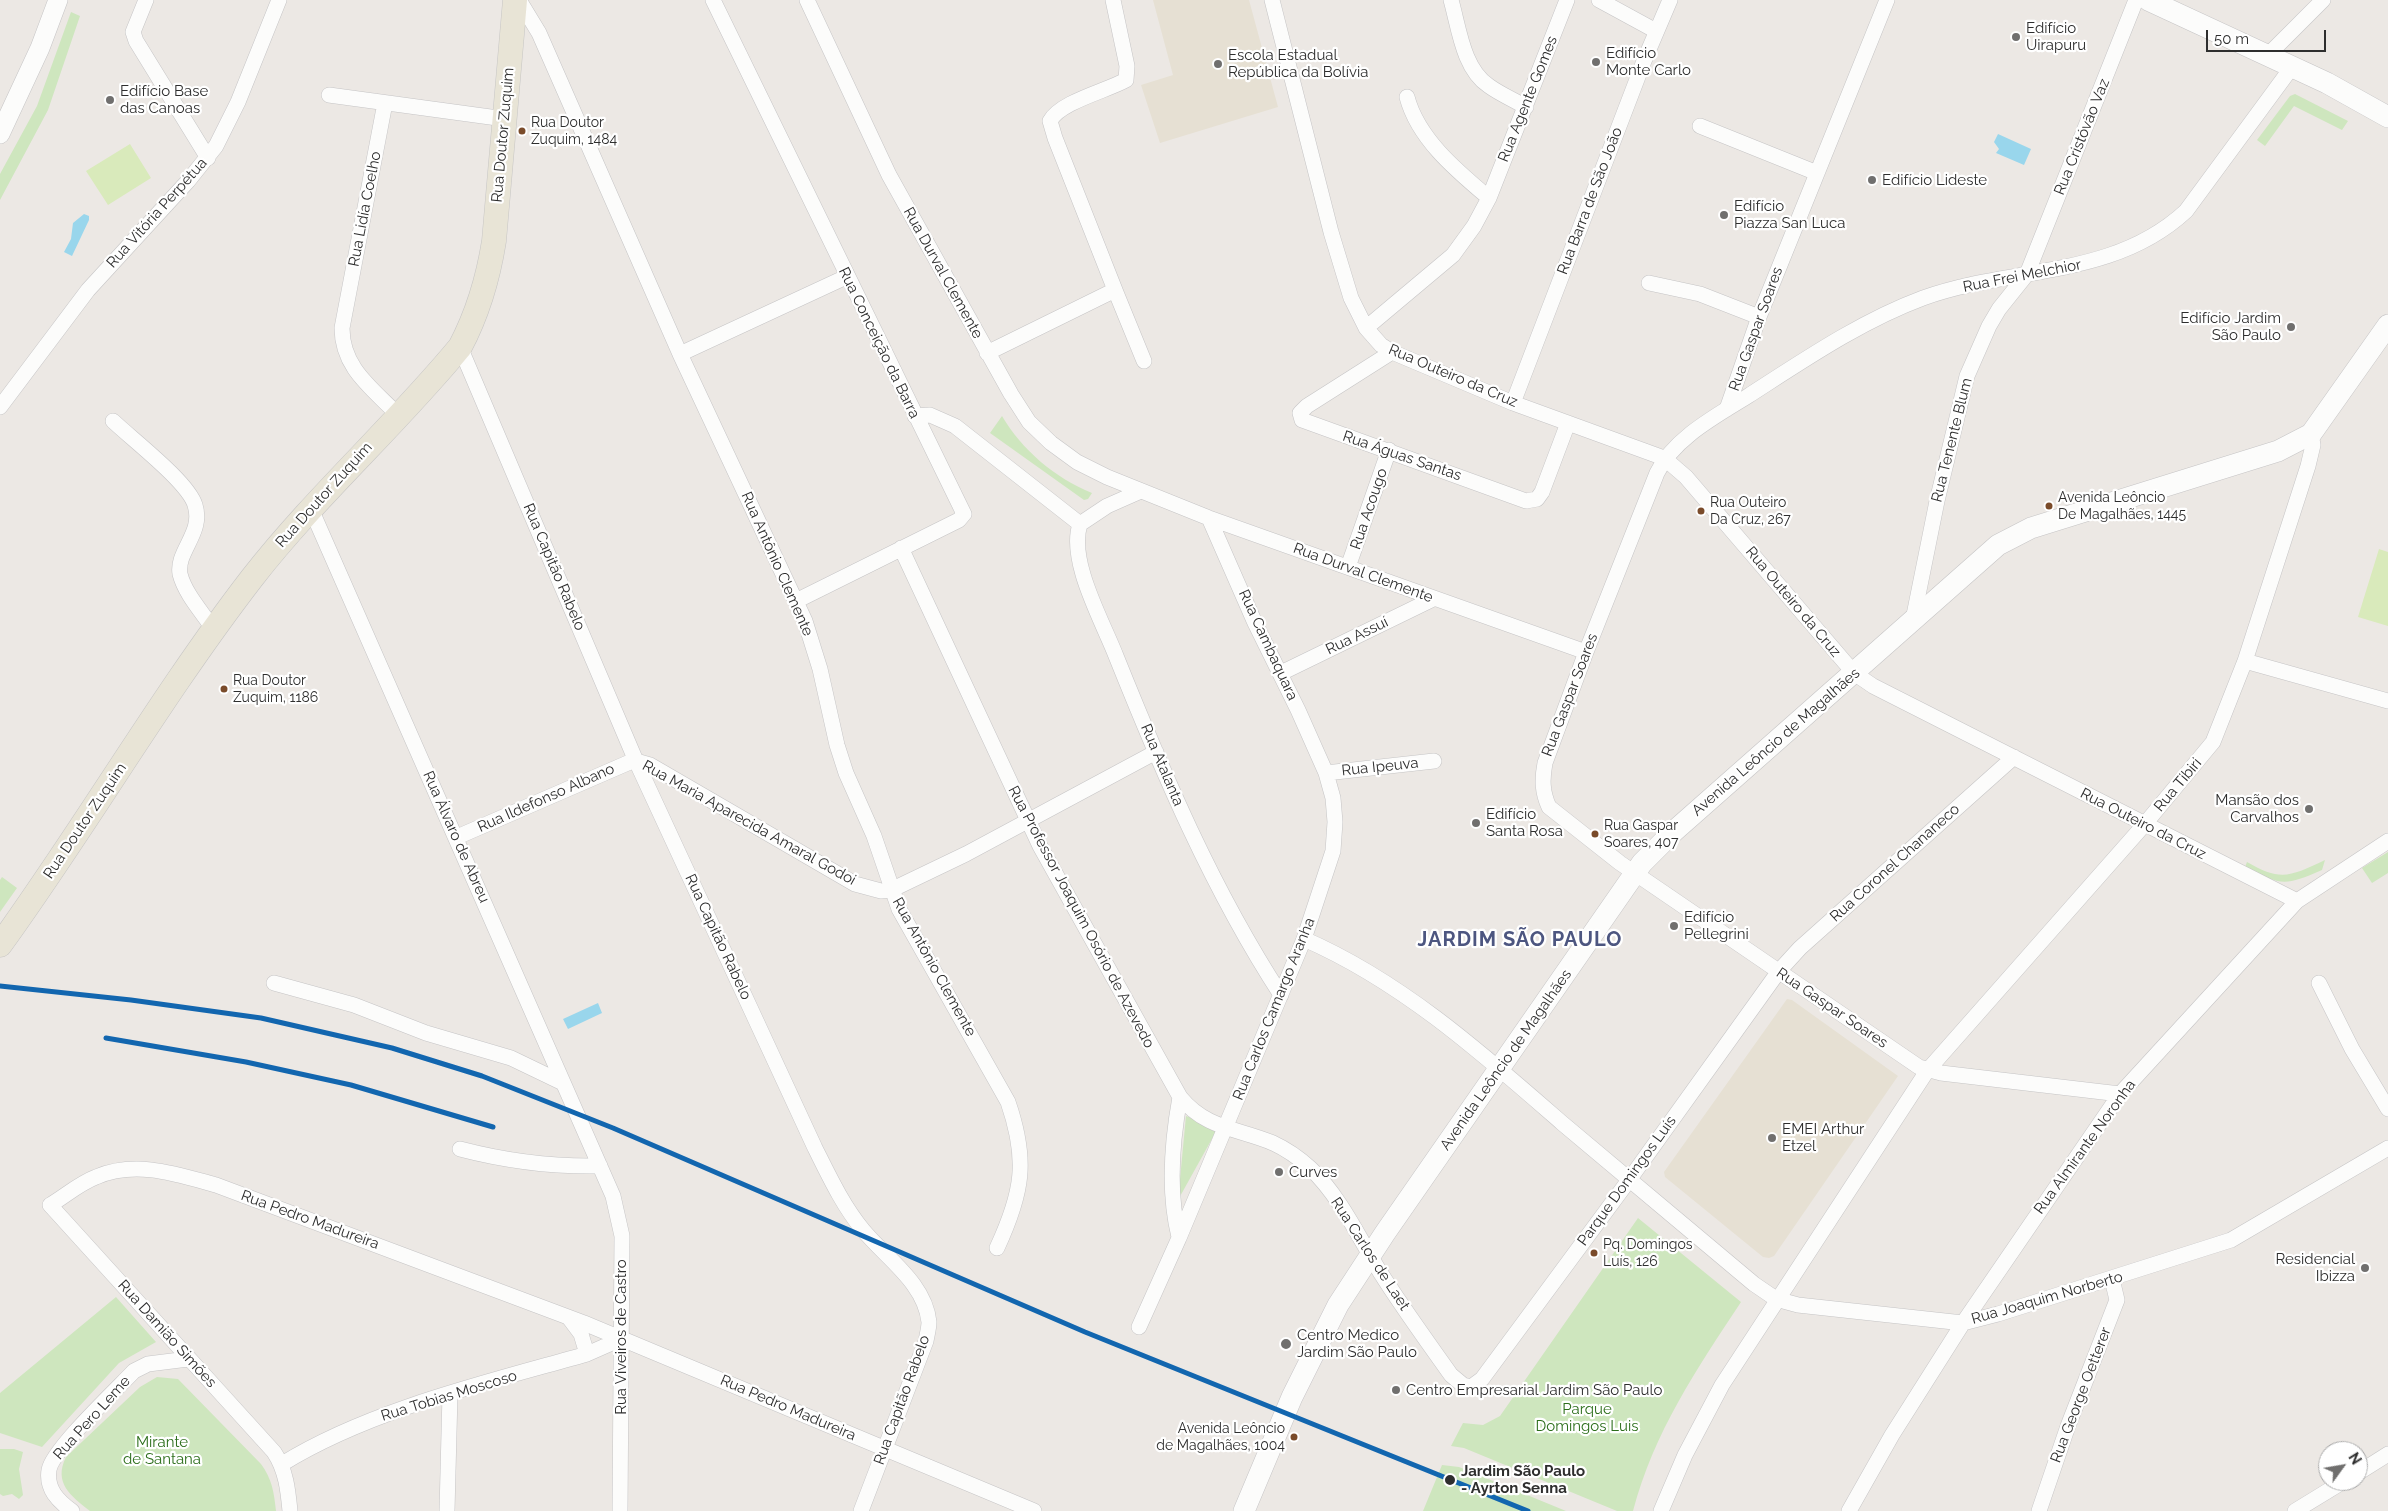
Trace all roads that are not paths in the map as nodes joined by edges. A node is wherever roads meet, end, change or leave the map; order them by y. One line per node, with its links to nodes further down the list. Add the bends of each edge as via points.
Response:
1 (58, 0): 27 (street, via 40,48)
2 (146, 0): 28 (street, via 133,32 136,41)
3 (279, 0): 28 (street, Rua Vitória Perpétua, via 238,102)
4 (517, 0): 25 (main road, Rua Doutor Zuquim); 41 (street, Rua Antônio Clemente, via 542,41)
5 (713, 0): 32 (street, Rua Conceição da Barra)
6 (807, 0): 39 (street, Rua Durval Clemente, via 889,175)
7 (1113, 0): 34 (street, via 1127,66 1126,80 1066,107 1054,114 1050,121)
8 (1272, 0): 37 (street, Rua Outeiro da Cruz, via 1338,254 1351,298)
9 (1451, 0): 23 (street, via 1469,60 1477,75 1488,86)
10 (1568, 0): 23 (street, Rua Agente Gomes)
11 (1599, 0): 17 (street)
12 (1670, 0): 17 (street, Rua Barra de São João)
13 (1887, 0): 29 (street, Rua Gaspar Soares)
14 (2136, 0): 31 (street, Rua Cristóvão Vaz)
15 (2148, 0): 18 (main road)
16 (2323, 0): 18 (street)
17 (1656, 31): 43 (street, Rua Barra de São João)
18 (2267, 56): 19 (main road)
19 (2292, 67): 24 (main road); 31 (street, Rua Frei Melchior, via 2186,211 2170,225 2148,240 2085,264)
20 (329, 95): 22 (street)
21 (1407, 97): 30 (street, via 1416,120 1433,145)
22 (386, 103): 25 (street); 46 (street, Rua Lidía Coelho, via 342,328 342,342 350,364)
23 (1526, 107): 30 (street, Rua Agente Gomes)
24 (2388, 117)
25 (505, 119): 38 (main road, Rua Doutor Zuquim, via 489,268 475,318)
26 (1700, 126): 29 (street)
27 (0, 134)
28 (208, 158): 44 (street, Rua Vitória Perpétua, via 88,290)
29 (1817, 173): 35 (street, Rua Gaspar Soares)
30 (1489, 198): 37 (street, Rua Agente Gomes, via 1453,255)
31 (2027, 274): 45 (street, Rua Frei Melchior, via 1947,291 1901,307 1836,341); 61 (street, Rua Tenente Blum, via 1989,326 1967,376)
32 (846, 277): 41 (street); 47 (street, Rua Conceição da Barra)
33 (1649, 283): 35 (street, via 1700,294)
34 (1115, 290): 39 (street); 42 (street)
35 (1759, 317): 45 (street, Rua Gaspar Soares)
36 (2388, 325): 50 (main road, Avenida Leôncio de Magalhães)
37 (1366, 328): 40 (street, Rua Outeiro da Cruz)
38 (460, 347): 46 (main road, Rua Doutor Zuquim); 70 (street, Rua Capitão Rabelo)
39 (987, 352): 53 (street, Rua Durval Clemente, via 1030,422 1051,444 1077,462)
40 (1392, 352): 43 (street, Rua Outeiro da Cruz); 51 (street, Rua Águas Santas, via 1300,413 1304,422)
41 (680, 354): 60 (street, Rua Antônio Clemente)
42 (1144, 360)
43 (1513, 403): 49 (street, Rua Outeiro da Cruz)
44 (0, 407)
45 (1727, 409): 52 (street, Rua Gaspar Soares)
46 (398, 415): 54 (main road, Rua Doutor Zuquim)
47 (915, 416): 56 (street, via 930,415 954,426); 57 (street, Rua Conceição da Barra, via 964,514 959,520)
48 (113, 421): 62 (street, via 184,487 195,503 198,524 180,573 188,592)
49 (1568, 423): 51 (street, Rua Águas Santas, via 1542,492 1532,501); 52 (street, Rua Outeiro da Cruz)
50 (2311, 434): 61 (main road, Avenida Leôncio de Magalhães, via 2278,451 2058,518 2013,536 1981,558); 64 (street, Rua Tibiri, via 2313,445 2308,466)
51 (1389, 450): 58 (street, Rua Acougo)
52 (1664, 458): 63 (street, Rua Gaspar Soares); 66 (street, Rua Outeiro da Cruz, via 1686,476)
53 (1141, 491): 55 (street, Rua Durval Clemente); 56 (street, via 1107,506)
54 (311, 509): 62 (main road, Rua Doutor Zuquim, via 273,552); 75 (street, Rua Álvaro de Abreu)
55 (1209, 518): 58 (street, Rua Durval Clemente); 65 (street, Rua Cambaquara)
56 (1080, 524): 68 (street, Rua Atalanta, via 1076,544 1079,560)
57 (901, 548): 60 (street, Rua Conceição da Barra); 73 (street, Rua Professor Joaquim Osório de Azevedo)
58 (1348, 567): 59 (street, Rua Durval Clemente)
59 (1433, 599): 63 (street, Rua Durval Clemente); 65 (street, Rua Assuí)
60 (796, 600): 78 (street, Rua Antônio Clemente, via 812,643 846,773 874,836)
61 (1913, 620): 66 (main road, Avenida Leôncio de Magalhães)
62 (214, 630): 81 (main road, Rua Doutor Zuquim)
63 (1586, 652): 77 (street, Rua Gaspar Soares, via 1545,763 1543,795 1562,818)
64 (2245, 661): 67 (street); 74 (street, Rua Tibiri, via 2213,742)
65 (1280, 673): 72 (street, Rua Cambaquara)
66 (1854, 673): 69 (street, Rua Outeiro da Cruz); 77 (main road, Avenida Leôncio de Magalhães, via 1672,833)
67 (2388, 701)
68 (1156, 752): 73 (street); 85 (street, Rua Atalanta, via 1224,898)
69 (2014, 757): 74 (street, Rua Outeiro da Cruz); 82 (street, Rua Coronel Chananeco, via 1800,948)
70 (636, 761): 75 (street, Rua Ildefonso Albano); 78 (street, Rua Maria Aparecida Amaral Godoi, via 650,765 855,884 880,891); 113 (street, Rua Capitão Rabelo, via 836,1188 863,1230 894,1261 924,1304 929,1324 926,1341)
71 (1434, 761): 72 (street, Rua Ipeuva)
72 (1326, 773): 80 (street, Rua Carlos Camargo Aranha, via 1333,798 1333,850)
73 (1028, 821): 78 (street); 90 (street, Rua Professor Joaquim Osório de Azevedo)
74 (2144, 825): 79 (street, Rua Outeiro da Cruz); 87 (street, Rua Tibiri)
75 (457, 837): 88 (street, Rua Álvaro de Abreu)
76 (2388, 841): 79 (street, Rua Almirante Noronha)
77 (1635, 873): 82 (street, Rua Gaspar Soares); 86 (main road, Avenida Leôncio de Magalhães)
78 (891, 890): 99 (street, Rua Antônio Clemente, via 908,928 994,1075 1019,1134 1022,1161 1017,1192 1009,1223)
79 (2297, 901): 89 (street, Rua Almirante Noronha)
80 (1304, 939): 85 (street, Rua Carlos Camargo Aranha); 86 (street, Rua Joaquim Norberto, via 1370,972)
81 (0, 945)
82 (1779, 971): 87 (street, Rua Gaspar Soares); 96 (street, Parque Domingos Luís)
83 (274, 983): 88 (street, via 354,1005 426,1033 511,1058)
84 (2319, 983): 91 (street, via 2352,1049)
85 (1281, 995): 92 (street, Rua Carlos Camargo Aranha)
86 (1500, 1069): 96 (street, Rua Joaquim Norberto); 100 (main road, Avenida Leôncio de Magalhães)
87 (1927, 1071): 89 (street, Rua Gaspar Soares); 103 (street)
88 (564, 1082): 95 (street, Rua Álvaro de Abreu)
89 (2120, 1094): 102 (street, Rua Almirante Noronha)
90 (1180, 1097): 92 (street, Rua Professor Joaquim Osório de Azevedo, via 1198,1115); 98 (street, via 1174,1146 1173,1197)
91 (2388, 1109)
92 (1225, 1128): 98 (street, Rua Carlos Camargo Aranha); 100 (street, Rua Carlos de Laet, via 1275,1144 1295,1155 1312,1170 1339,1205)
93 (2388, 1148): 101 (street, Rua Joaquim Norberto, via 2243,1234 2214,1247)
94 (460, 1149): 95 (street, via 522,1162)
95 (600, 1166): 108 (street, Rua Viveiros de Castro, via 613,1196 622,1236)
96 (1629, 1180): 103 (street, Rua Joaquim Norberto); 111 (street, Parque Domingos Luís, via 1482,1379)
97 (50, 1205): 105 (street, Rua Pedro Madureira, via 94,1177 114,1170 137,1168 167,1172 216,1186); 110 (street, Rua Damião Simões)
98 (1179, 1238): 107 (street, Rua Carlos Camargo Aranha)
99 (997, 1248)
100 (1370, 1255): 111 (street, Rua Carlos de Laet, via 1451,1375); 124 (main road, Avenida Leôncio de Magalhães, via 1338,1305 1311,1357)
101 (2112, 1279): 104 (street, Rua Joaquim Norberto); 127 (street, Rua George Oetterer, via 2117,1300 2068,1426)
102 (1984, 1291): 104 (street, via 1984,1306); 106 (street, Rua Almirante Noronha)
103 (1776, 1299): 106 (street, Rua Joaquim Norberto, via 1798,1305); 125 (street, via 1699,1425)
104 (1998, 1314): 106 (street, Rua Joaquim Norberto)
105 (569, 1318): 108 (street, Rua Pedro Madureira); 109 (street, via 582,1334)
106 (1963, 1323): 126 (street, Rua Almirante Noronha, via 1892,1435)
107 (1139, 1327)
108 (621, 1339): 109 (street, Rua Tobias Moscoso); 113 (street, Rua Pedro Madureira); 121 (street, Rua Viveiros de Castro)
109 (587, 1354): 112 (street, Rua Tobias Moscoso)
110 (188, 1359): 115 (street, Rua Damião Simões, via 222,1393); 118 (street, Rua Pero Leme, via 148,1364 134,1371 58,1451 49,1468 48,1480 53,1493)
111 (1471, 1387)
112 (450, 1394): 115 (street, Rua Tobias Moscoso, via 371,1420 316,1444); 120 (street)
113 (884, 1448): 122 (street, Rua Capitão Rabelo); 123 (street, Rua Pedro Madureira)
114 (2388, 1454): 116 (street)
115 (282, 1464): 119 (street)
116 (2368, 1467)
117 (2328, 1491): 128 (street)
118 (72, 1511)
119 (290, 1511)
120 (447, 1511)
121 (620, 1511)
122 (861, 1511)
123 (1034, 1511)
124 (1244, 1511)
125 (1662, 1511)
126 (1849, 1511)
127 (2040, 1511)
128 (2295, 1511)

